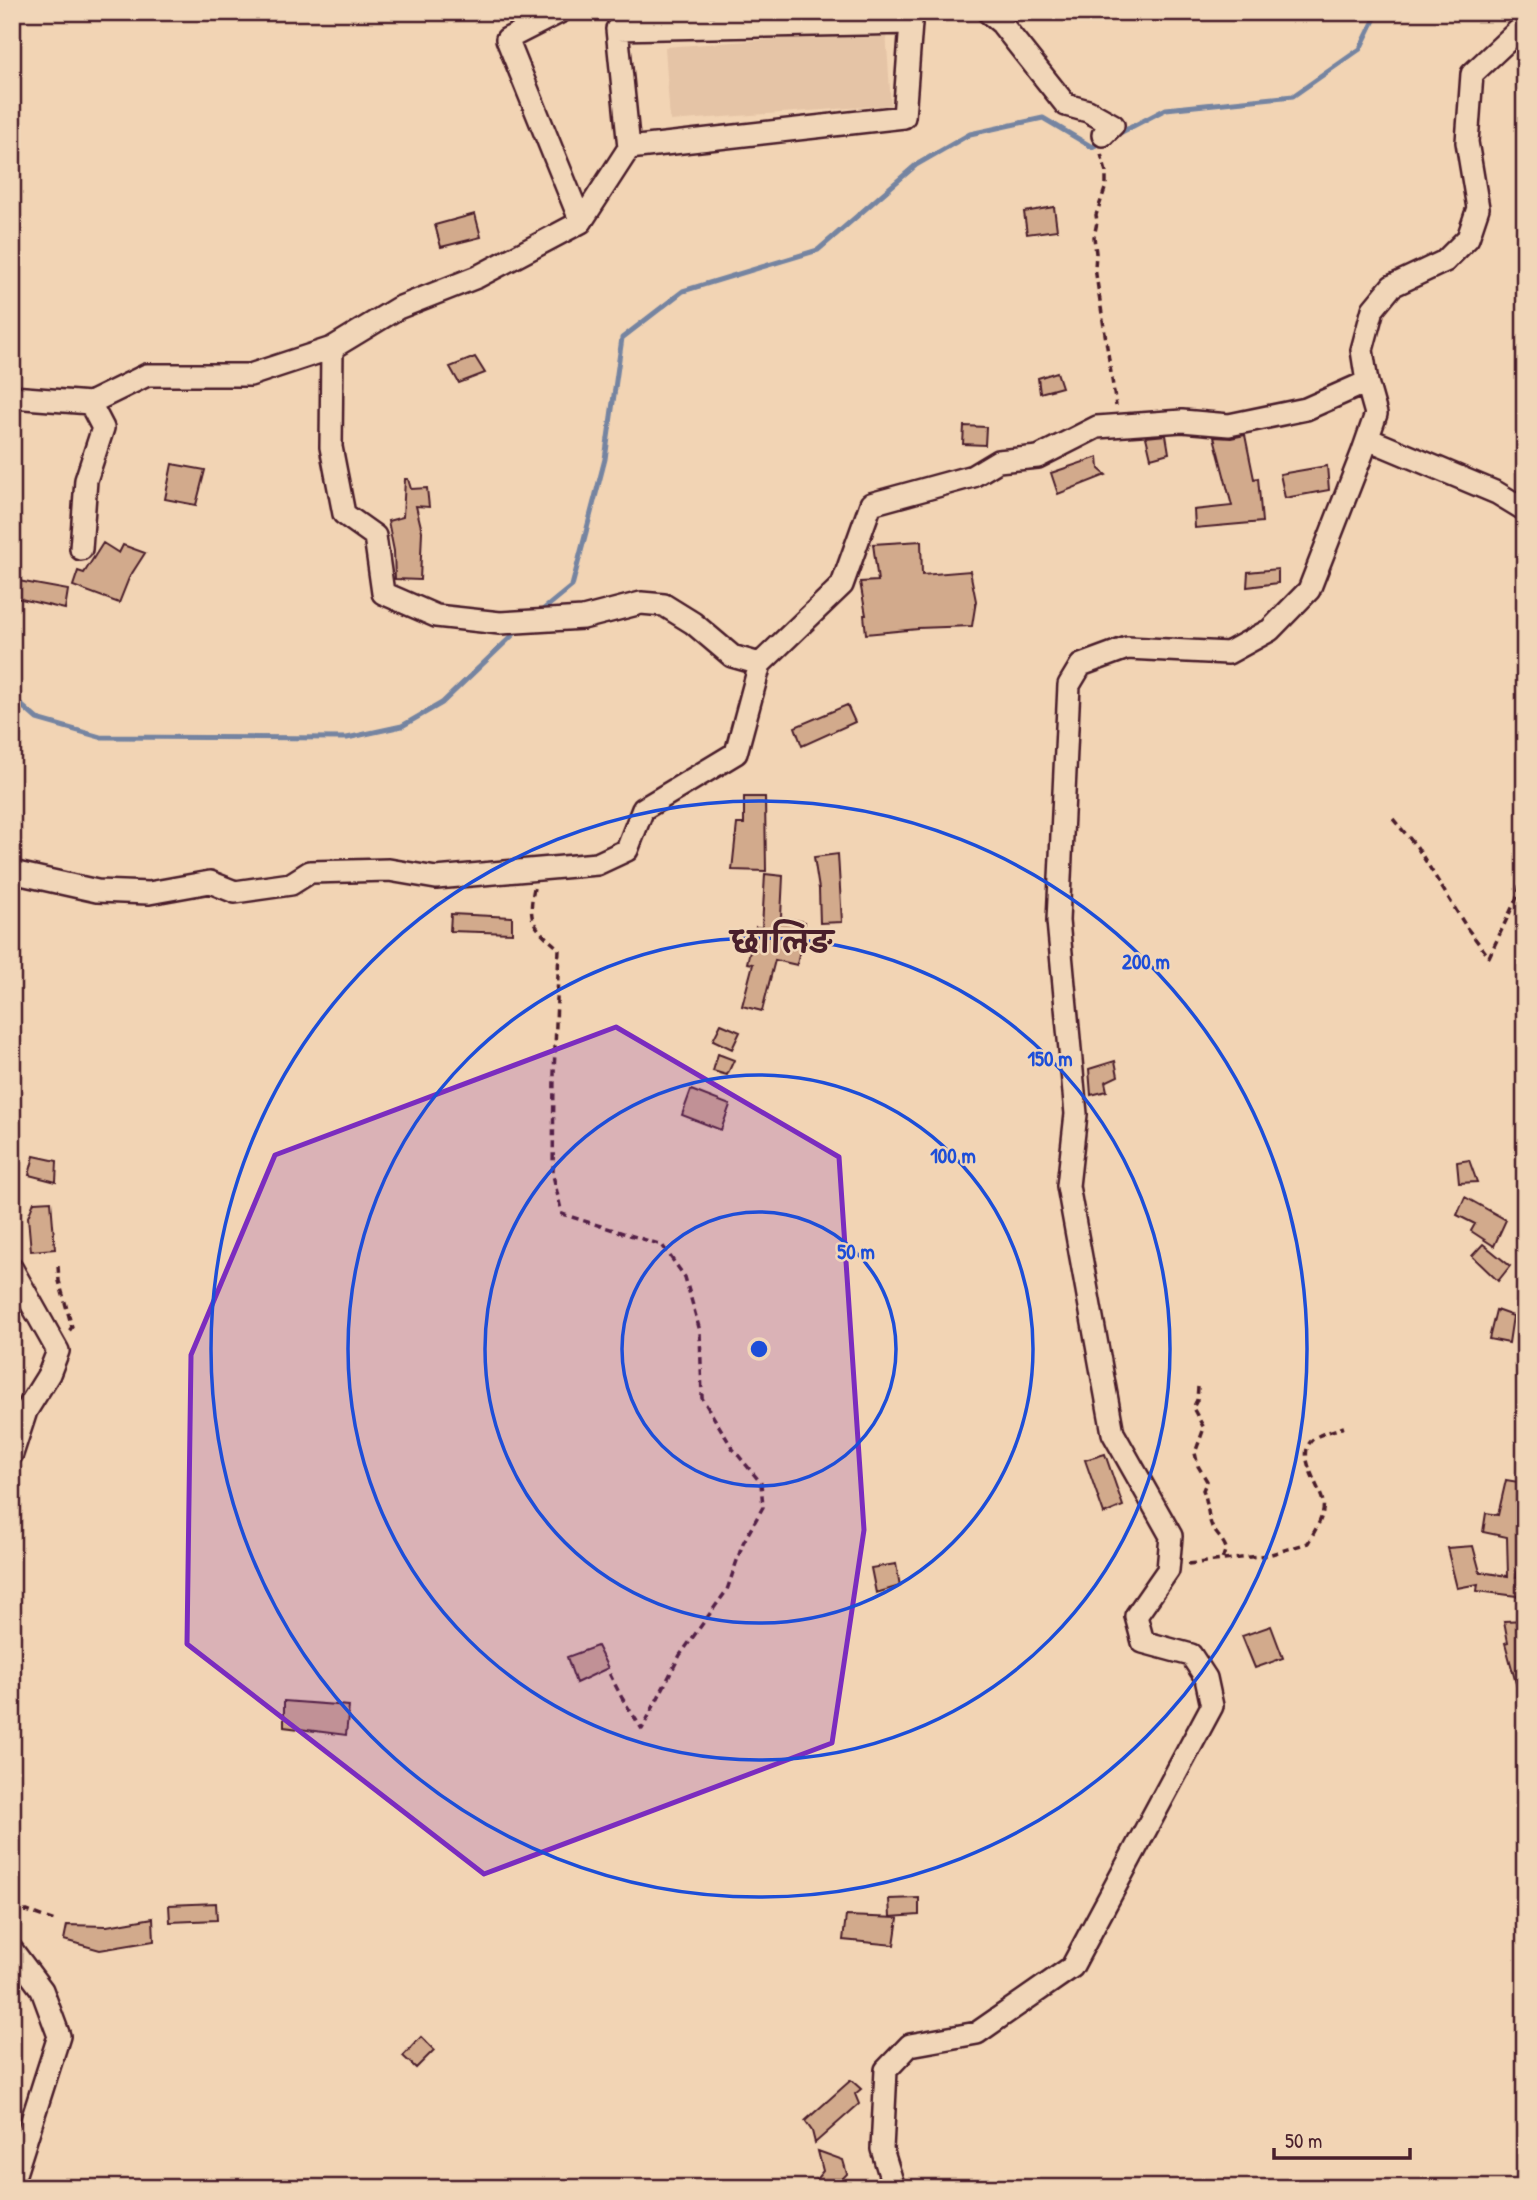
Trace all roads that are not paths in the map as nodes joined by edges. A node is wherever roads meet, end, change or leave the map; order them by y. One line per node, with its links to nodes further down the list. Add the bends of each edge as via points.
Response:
1 (560, 12): 7 (street, via 507,39)
2 (988, 12): 5 (street, via 1066,105 1112,125)
3 (915, 18): 6 (street, via 904,117); 6 (street, via 617,29)
4 (1525, 22): 9 (street, via 1472,74 1467,142 1478,208 1468,238 1446,261 1392,286 1373,309 1362,350)
5 (1102, 144)
6 (629, 148): 7 (street)
7 (580, 222): 8 (street, via 477,277 398,308)
8 (332, 348): 11 (street, via 250,375 146,375); 15 (street, via 331,447 344,514 375,536 383,593 436,616 500,623 583,618 641,604 664,605 694,623 732,656)
9 (1367, 382): 12 (street, via 1376,414); 15 (street, via 1306,409 1229,425 1182,421 1097,427 1038,457 998,461 973,476 871,504 842,585)
10 (12, 397): 11 (street)
11 (90, 403): 14 (street, via 103,428 86,480)
12 (1368, 439): 13 (street, via 1497,493); 21 (street, via 1309,590 1270,630 1228,653 1127,648 1081,665 1069,685 1058,921 1076,1114 1068,1186 1113,1433 1171,1536 1168,1570 1136,1616 1143,1642 1191,1655 1206,1678 1212,1706 1072,1967 977,2033 910,2045 886,2070 882,2149)
13 (1525, 510)
14 (81, 548)
15 (760, 664): 16 (street, via 736,753 643,809 627,850 597,864 436,878 389,870 310,872 291,884 235,892 210,882 149,893 97,891)
16 (12, 872)
17 (12, 1269): 18 (street, via 58,1351 26,1411)
18 (12, 1454)
19 (12, 1950): 20 (street, via 42,1990 59,2036 14,2177)
20 (17, 2188)
21 (894, 2188)

